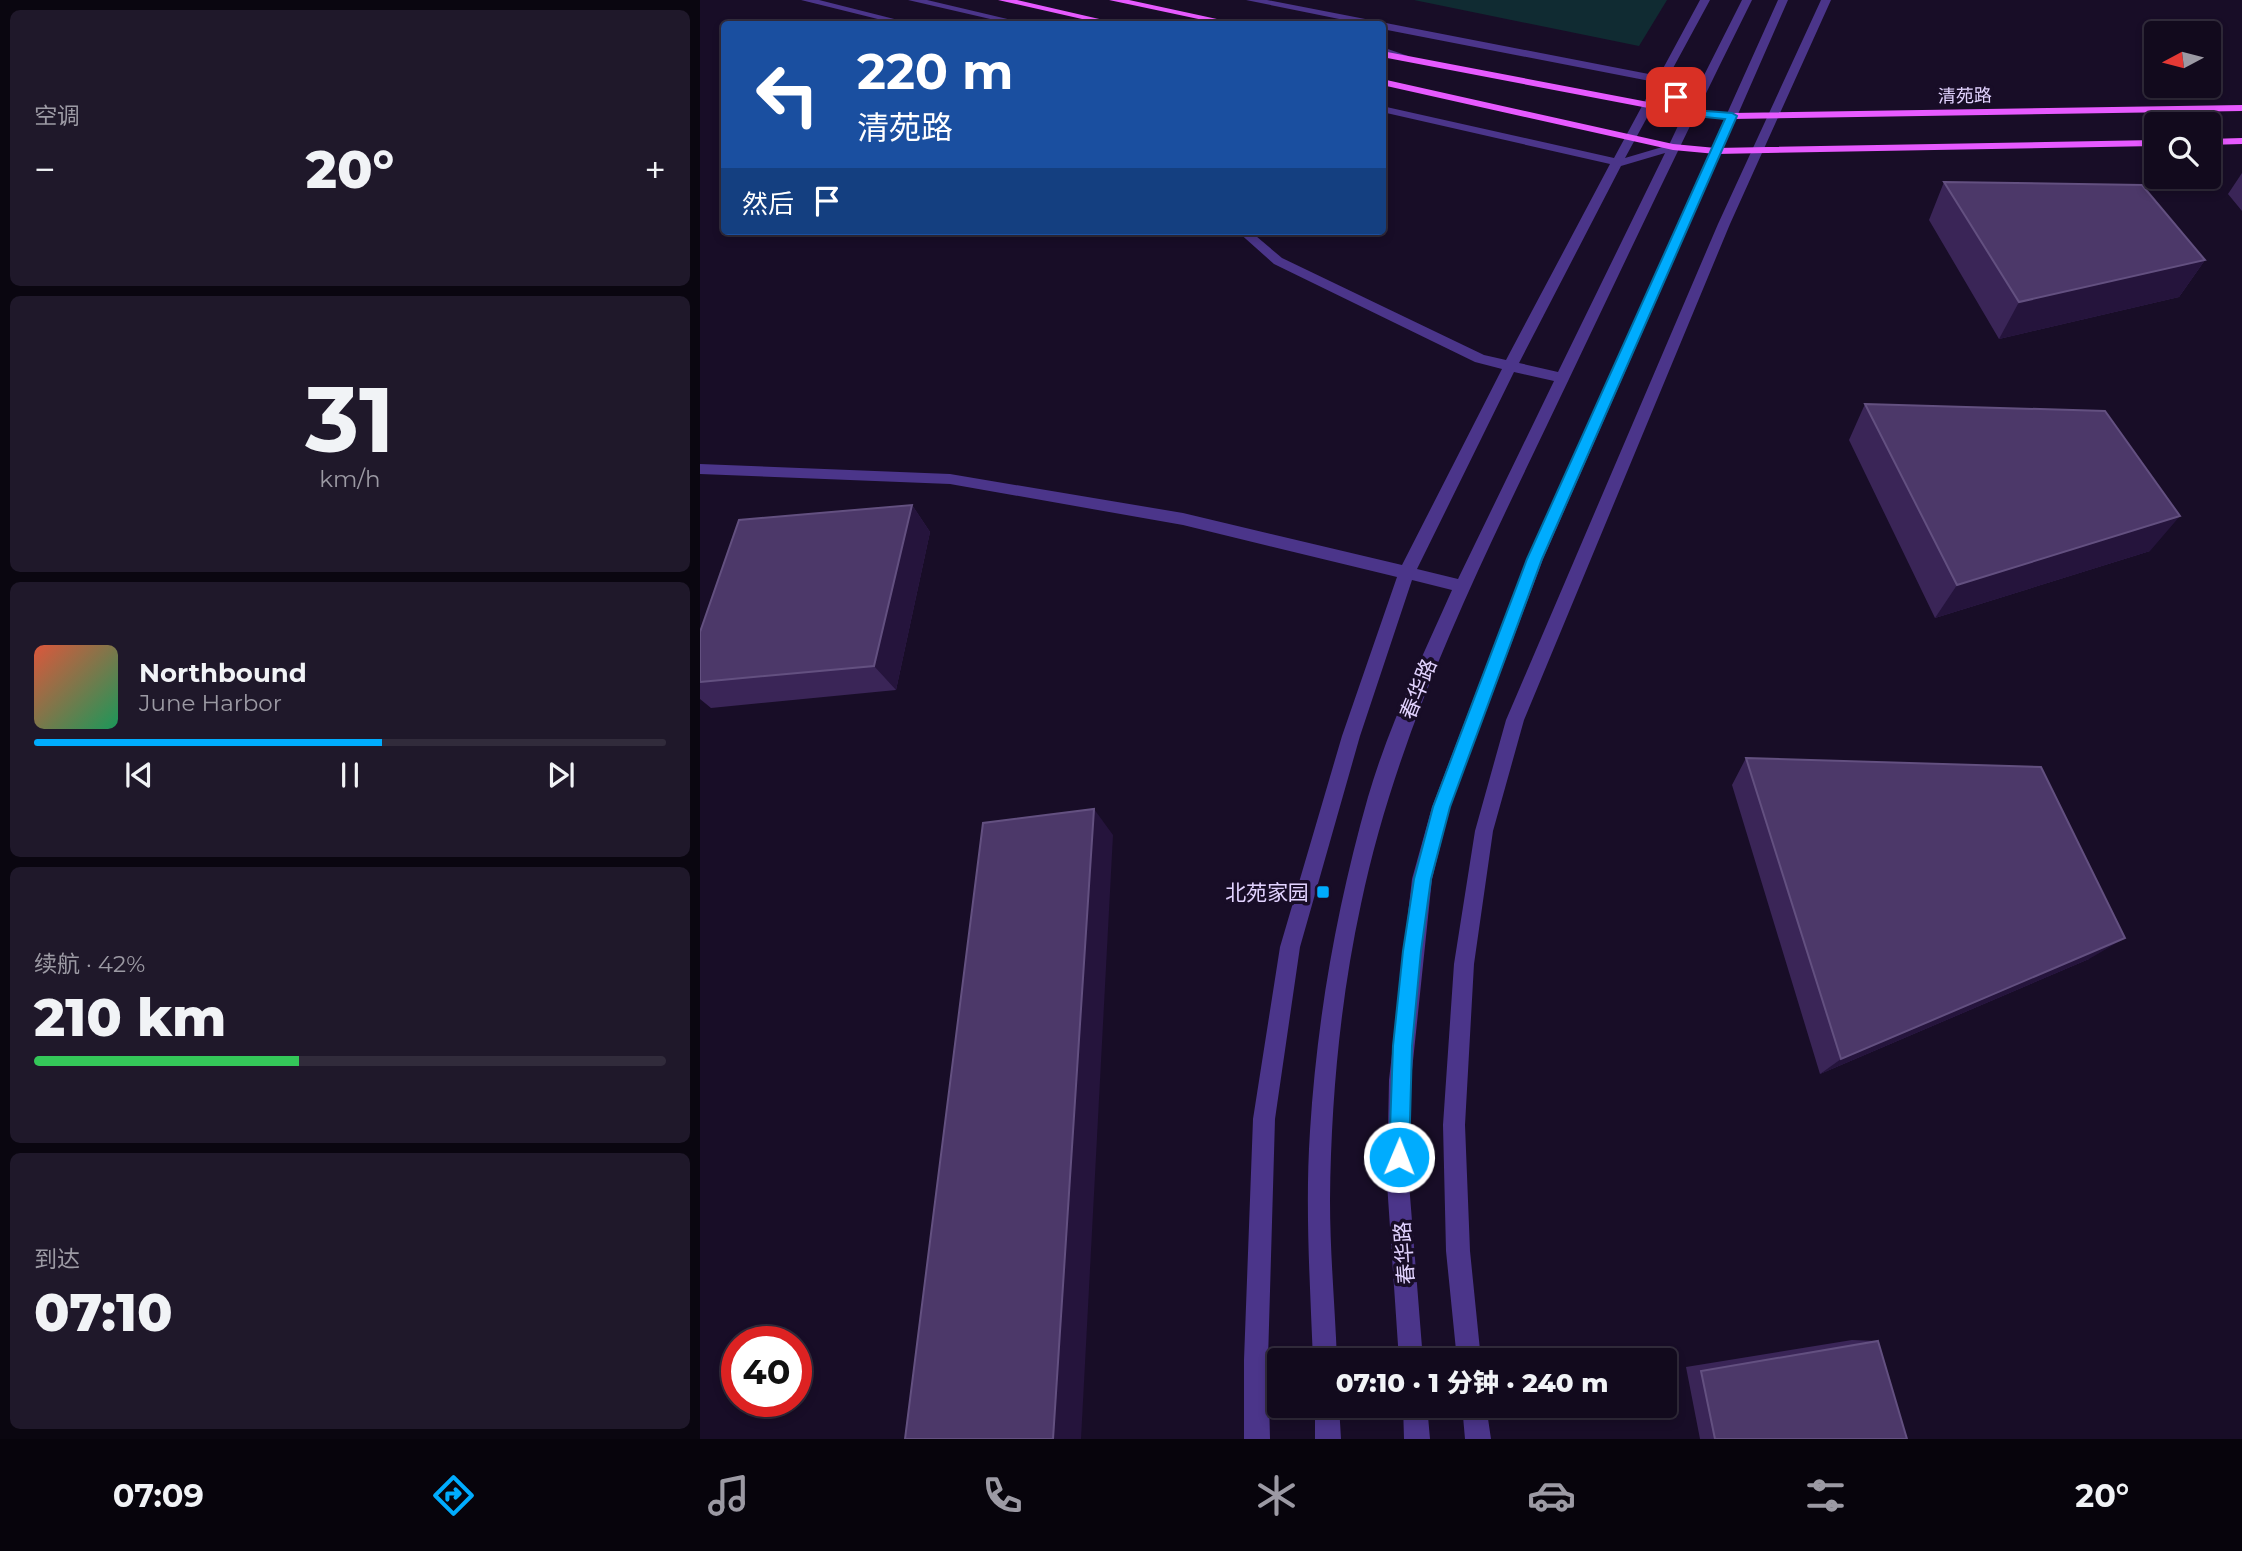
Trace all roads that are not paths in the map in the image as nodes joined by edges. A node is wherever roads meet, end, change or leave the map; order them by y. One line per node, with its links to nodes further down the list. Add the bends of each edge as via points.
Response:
1 (806, 0): 11 (street)
2 (913, 0): 12 (street)
3 (1003, 0): 13 (main road)
4 (1114, 0): 14 (main road)
5 (1251, 0): 10 (street)
6 (1705, 0): 19 (street)
7 (1747, 0): 24 (street, 春华路)
8 (1783, 0): 25 (street, 春华路)
9 (1826, 0): 26 (street)
10 (1265, 2): 15 (street); 16 (street)
11 (896, 21)
12 (1010, 21)
13 (1102, 21)
14 (1220, 21)
15 (1313, 21)
16 (1362, 21)
17 (1386, 27): 19 (street)
18 (1386, 53): 21 (main road, 清苑路)
19 (1662, 82): 21 (street); 24 (street)
20 (1386, 83): 27 (main road)
21 (1650, 105): 24 (main road, 清苑路); 27 (street)
22 (2242, 108): 26 (main road, 清苑路)
23 (1386, 110): 34 (street)
24 (1690, 113): 25 (main road, 清苑路); 31 (street, 春华路)
25 (1732, 116): 26 (main road, 清苑路); 32 (street, 春华路)
26 (1772, 118): 33 (street)
27 (1632, 137): 31 (main road); 34 (street)
28 (2242, 141): 29 (main road)
29 (2221, 142)
30 (2144, 143): 33 (main road)
31 (1673, 147): 32 (main road); 34 (street); 37 (street, 春华路)
32 (1716, 151): 33 (main road); 42 (street, 春华路, via 1535,559 1441,807 1422,879 1400,1080 1398,1182)
33 (1756, 153): 43 (street, via 1516,720 1485,831 1464,964 1454,1125 1458,1251)
34 (1618, 163): 36 (street)
35 (1248, 235): 36 (street, via 1278,261 1480,359)
36 (1511, 366): 37 (street); 39 (street)
37 (1563, 378): 40 (street, 春华路)
38 (700, 469): 39 (street, via 950,479 1184,519)
39 (1407, 572): 40 (street); 47 (street, via 1351,736 1290,947 1264,1119)
40 (1462, 586): 41 (street, 春华路, via 1412,700 1378,795 1337,977 1321,1130)
41 (1325, 1348)
42 (1410, 1348)
43 (1468, 1348)
44 (1327, 1418): 48 (street)
45 (1416, 1418): 49 (street)
46 (1476, 1418): 50 (street)
47 (1257, 1439)
48 (1328, 1439)
49 (1417, 1439)
50 (1478, 1439)

